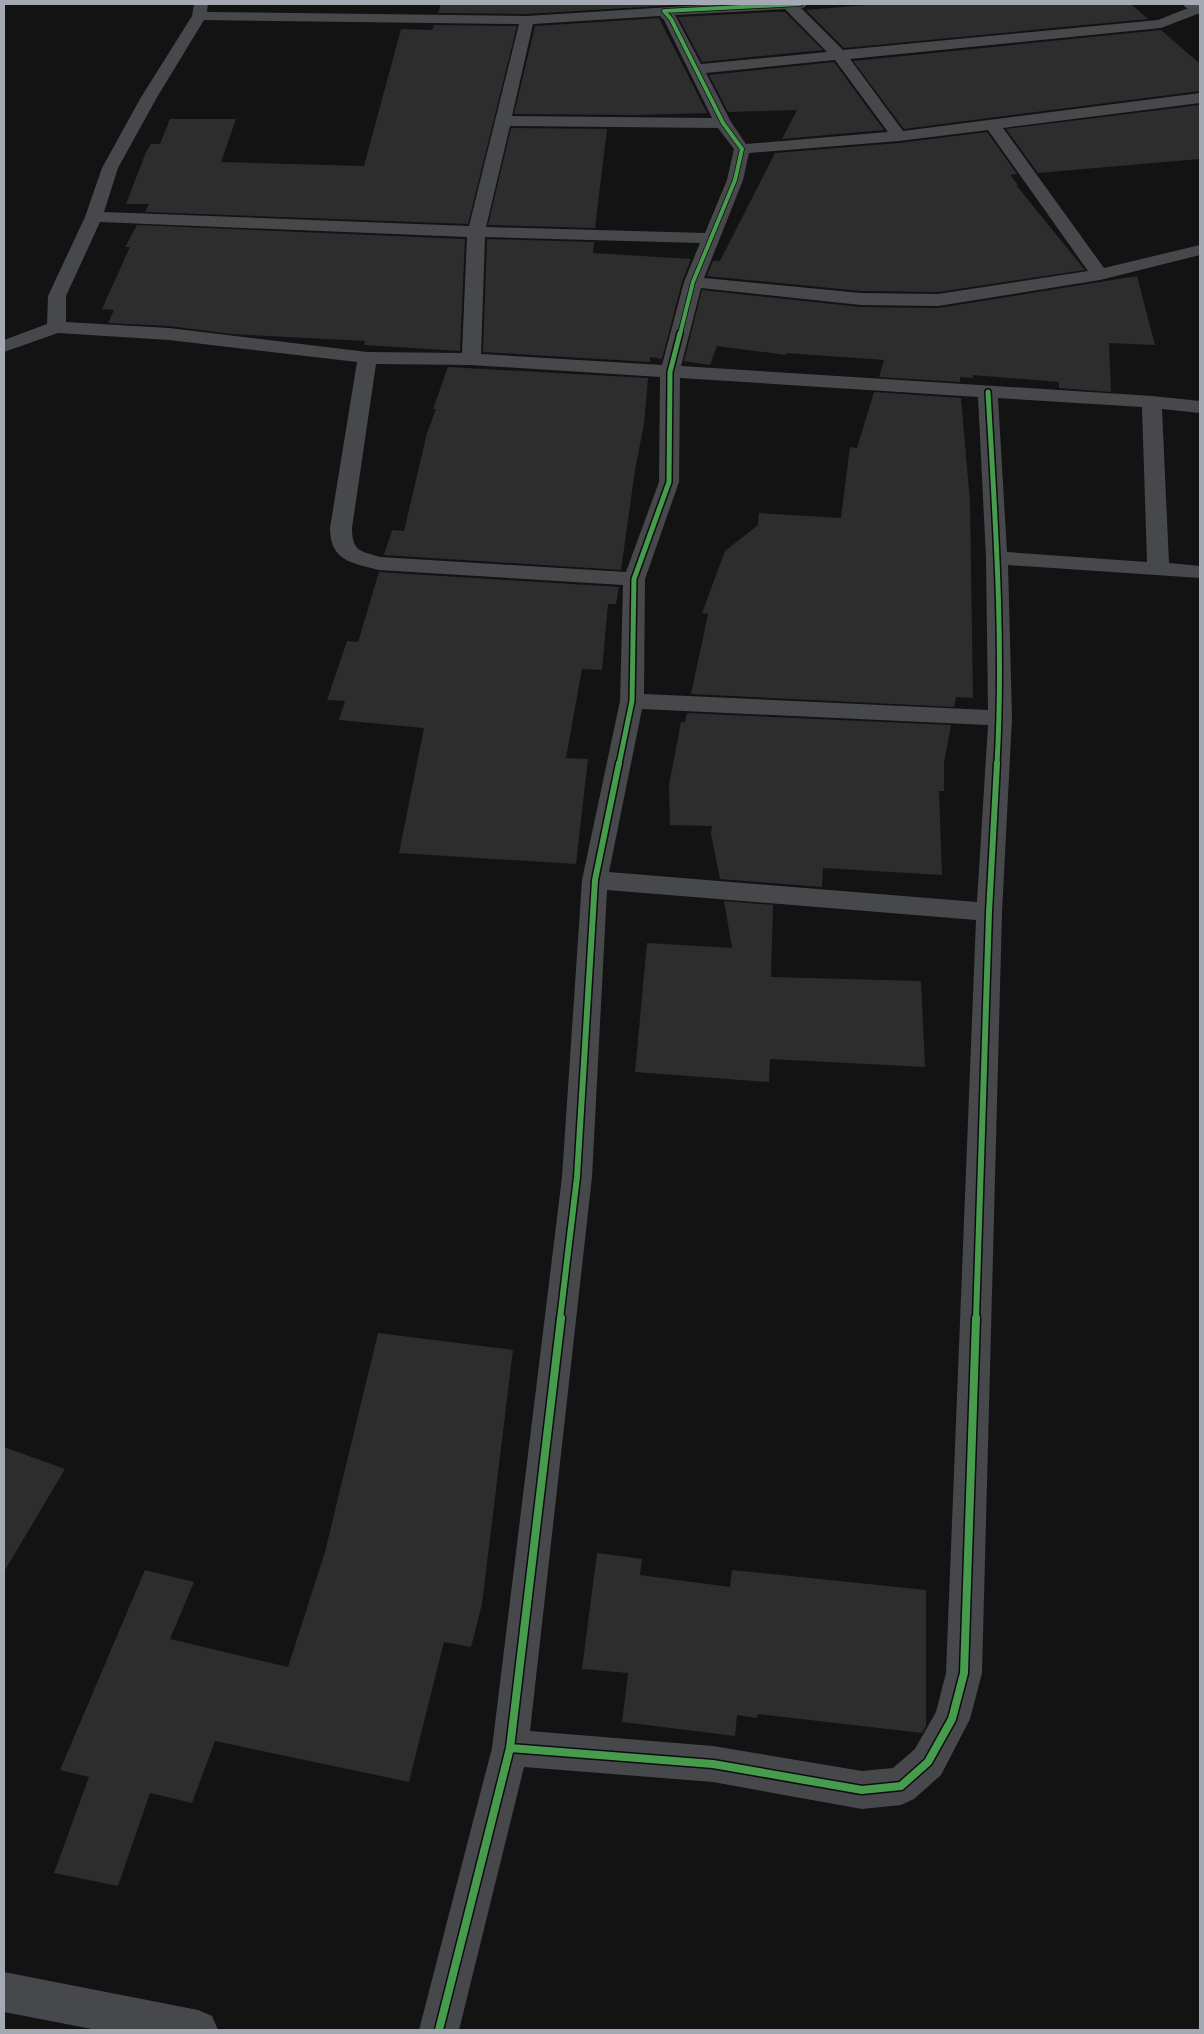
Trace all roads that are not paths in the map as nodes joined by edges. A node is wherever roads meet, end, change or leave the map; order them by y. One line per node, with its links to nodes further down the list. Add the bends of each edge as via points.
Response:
1 (793, 4): 4 (street); 6 (street)
2 (1196, 8): 6 (street, via 1161,24)
3 (200, 10): 5 (street); 14 (street, via 110,168)
4 (664, 11): 5 (street); 7 (street)
5 (527, 20): 9 (street)
6 (840, 56): 7 (street); 12 (street)
7 (696, 69): 10 (street)
8 (1200, 98): 11 (street)
9 (502, 121): 10 (street); 15 (street)
10 (723, 123): 13 (street)
11 (992, 124): 12 (street); 18 (street)
12 (899, 136): 13 (street)
13 (742, 149): 16 (street, via 736,180)
14 (94, 218): 15 (street); 20 (street, via 57,296)
15 (476, 232): 16 (street); 23 (street)
16 (710, 238): 19 (street)
17 (1200, 250): 18 (street)
18 (1100, 275): 19 (street, via 938,300 861,300)
19 (693, 282): 24 (street)
20 (56, 327): 21 (street); 22 (street, via 169,334)
21 (4, 346)
22 (367, 358): 23 (street); 31 (street, via 341,528 341,542 351,554 379,563)
23 (471, 359): 24 (street)
24 (670, 372): 25 (street); 31 (street, via 669,482)
25 (988, 392): 26 (street); 28 (street)
26 (1152, 402): 27 (street); 29 (street)
27 (1200, 407)
28 (997, 558): 29 (street); 33 (street)
29 (1158, 569): 30 (street)
30 (1200, 572)
31 (634, 579): 32 (street)
32 (632, 701): 33 (street); 34 (street)
33 (1000, 718): 35 (street)
34 (595, 880): 35 (street); 36 (street, via 577,1177)
35 (989, 912): 36 (street, via 964,1673 952,1719 928,1762 901,1786 862,1790 713,1764)
36 (510, 1748): 39 (street)
37 (4, 1992): 38 (street)
38 (198, 2030)
39 (439, 2030)

